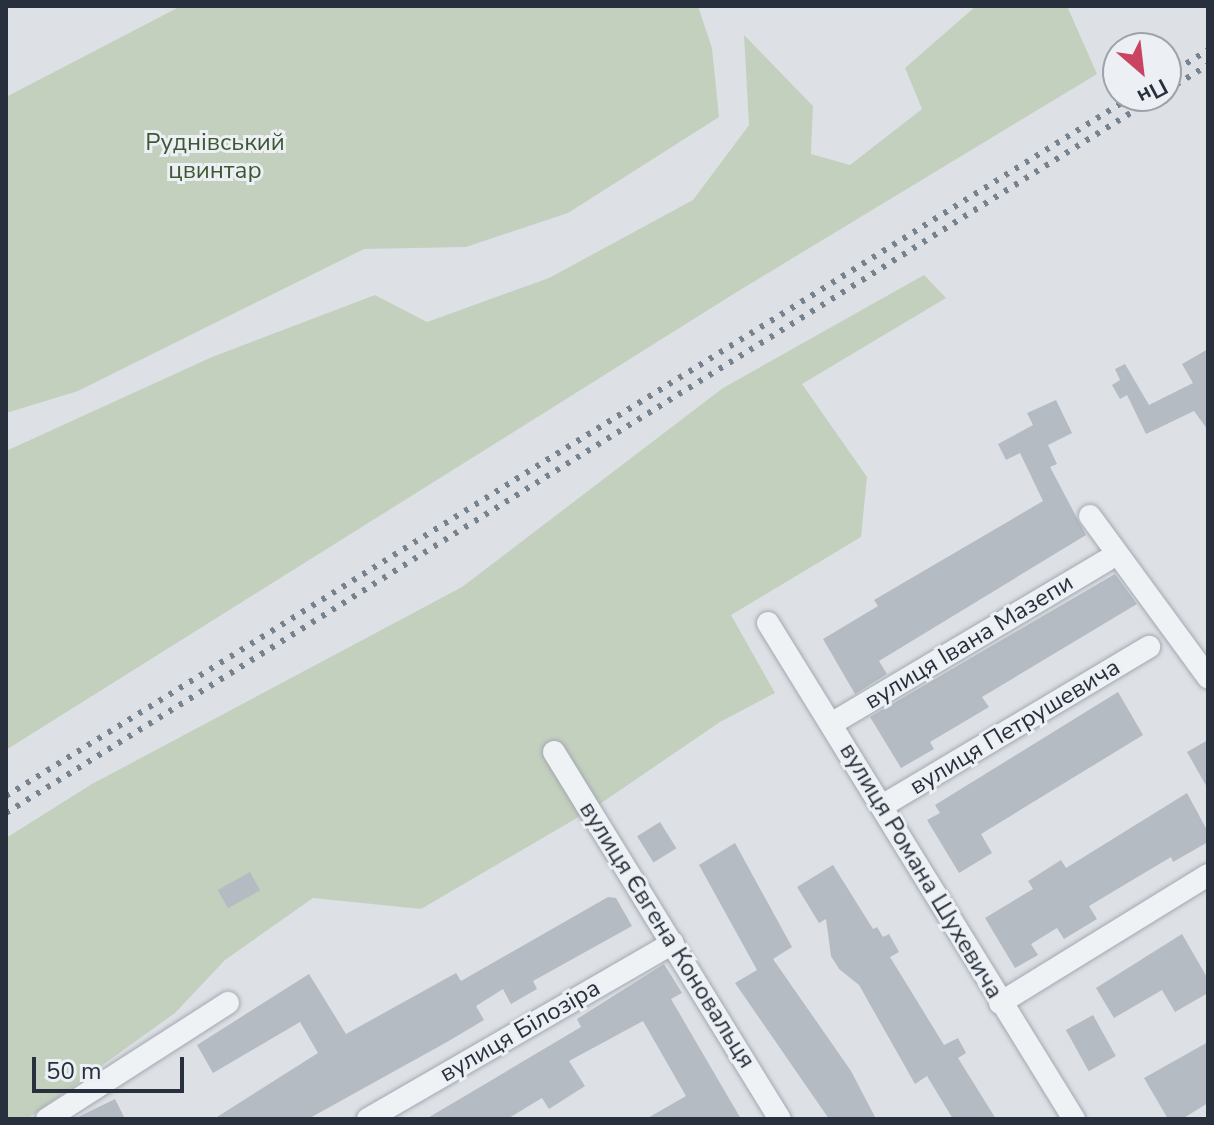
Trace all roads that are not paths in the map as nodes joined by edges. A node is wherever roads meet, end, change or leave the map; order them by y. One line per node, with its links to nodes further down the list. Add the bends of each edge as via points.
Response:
1 (1090, 516): 5 (street)
2 (1106, 561): 6 (street, вулиця Івана Мазепи)
3 (768, 623): 6 (street, вулиця Романа Шухевича)
4 (1149, 647): 8 (street, вулиця Петрушевича)
5 (1208, 677)
6 (831, 724): 8 (street, вулиця Романа Шухевича)
7 (554, 752): 10 (street, вулиця Євгена Коновальця)
8 (882, 806): 12 (street, вулиця Романа Шухевича)
9 (1208, 875): 12 (street)
10 (673, 943): 14 (street, вулиця Білозіра); 15 (street, вулиця Євгена Коновальця)
11 (228, 1003): 13 (street)
12 (1000, 1003): 16 (street, вулиця Романа Шухевича)
13 (47, 1119)
14 (368, 1119)
15 (779, 1119)
16 (1074, 1119)

